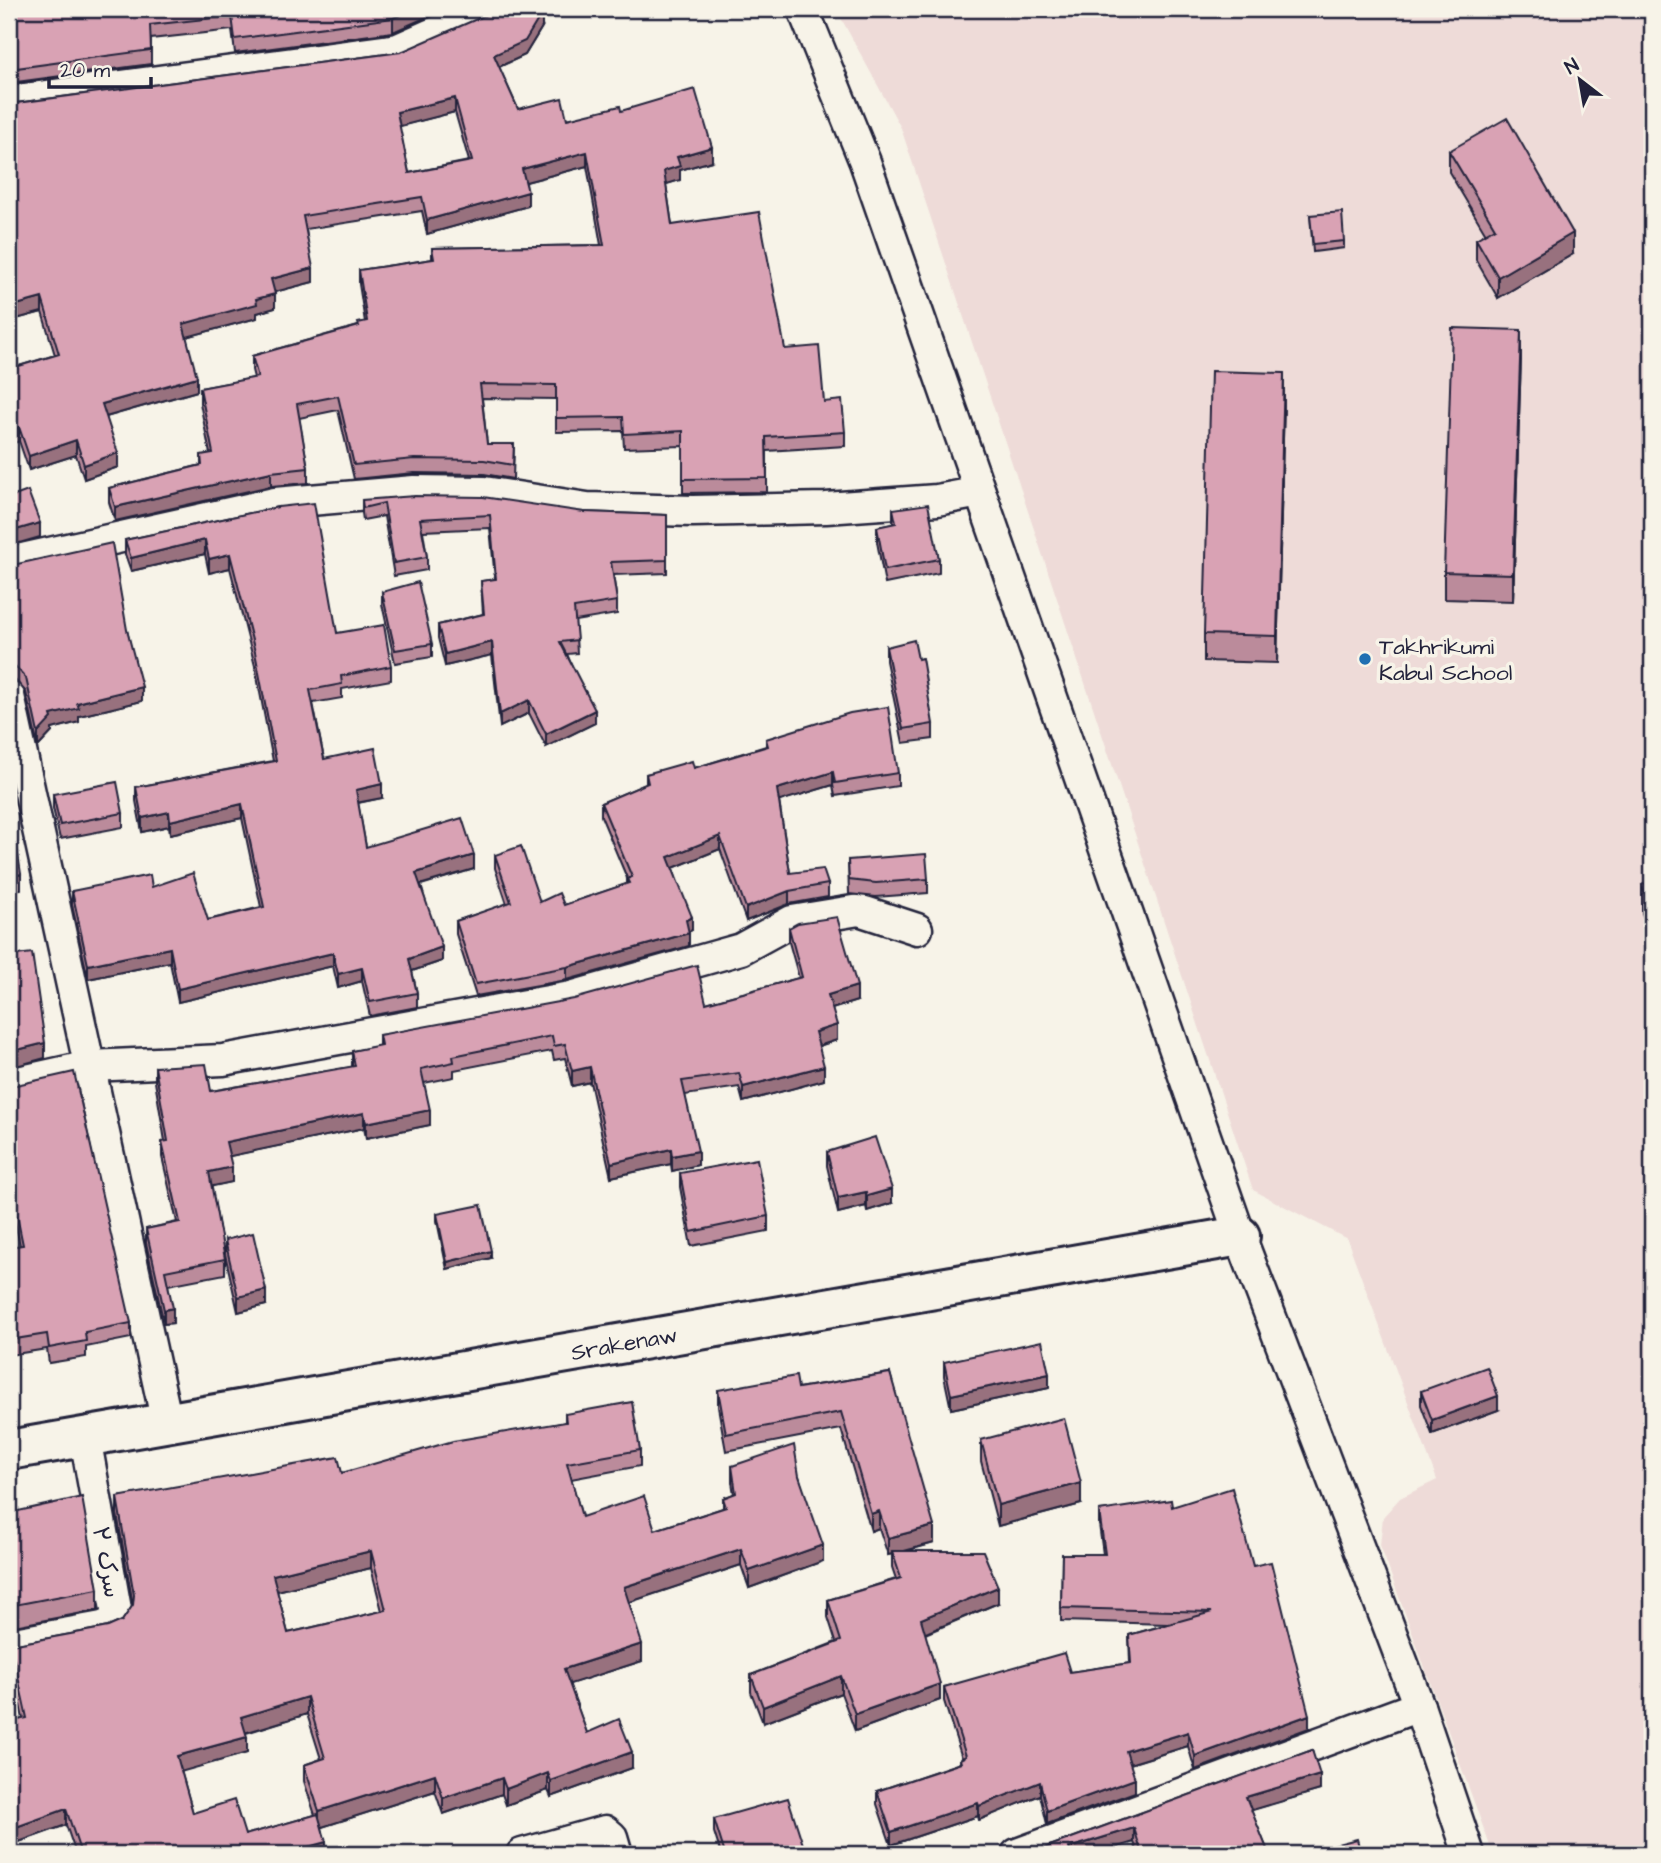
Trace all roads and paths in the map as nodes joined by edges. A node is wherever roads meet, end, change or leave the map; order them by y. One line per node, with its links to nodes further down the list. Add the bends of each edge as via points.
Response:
1 (488, 9): 3 (street, via 398,49)
2 (803, 9): 4 (street, via 865,162)
3 (9, 101)
4 (980, 492): 5 (street, via 840,507 693,511 587,508 484,492 414,491 275,503); 10 (street)
5 (9, 562)
6 (10, 703): 8 (street)
7 (917, 929): 8 (street, via 859,910 792,921 741,949 572,997 223,1060)
8 (90, 1066): 9 (street); 11 (street)
9 (9, 1084)
10 (1240, 1236): 11 (main road, Srakenaw); 15 (street)
11 (167, 1423): 12 (main road, Srakenaw)
12 (85, 1437): 13 (main road, Srakenaw); 14 (street, سرک ۲, via 117,1615 114,1622 102,1627)
13 (9, 1450)
14 (9, 1644)
15 (1419, 1706): 18 (street); 19 (street)
16 (522, 1854): 17 (street, via 604,1831 612,1837)
17 (617, 1854)
18 (1017, 1854)
19 (1469, 1854)

